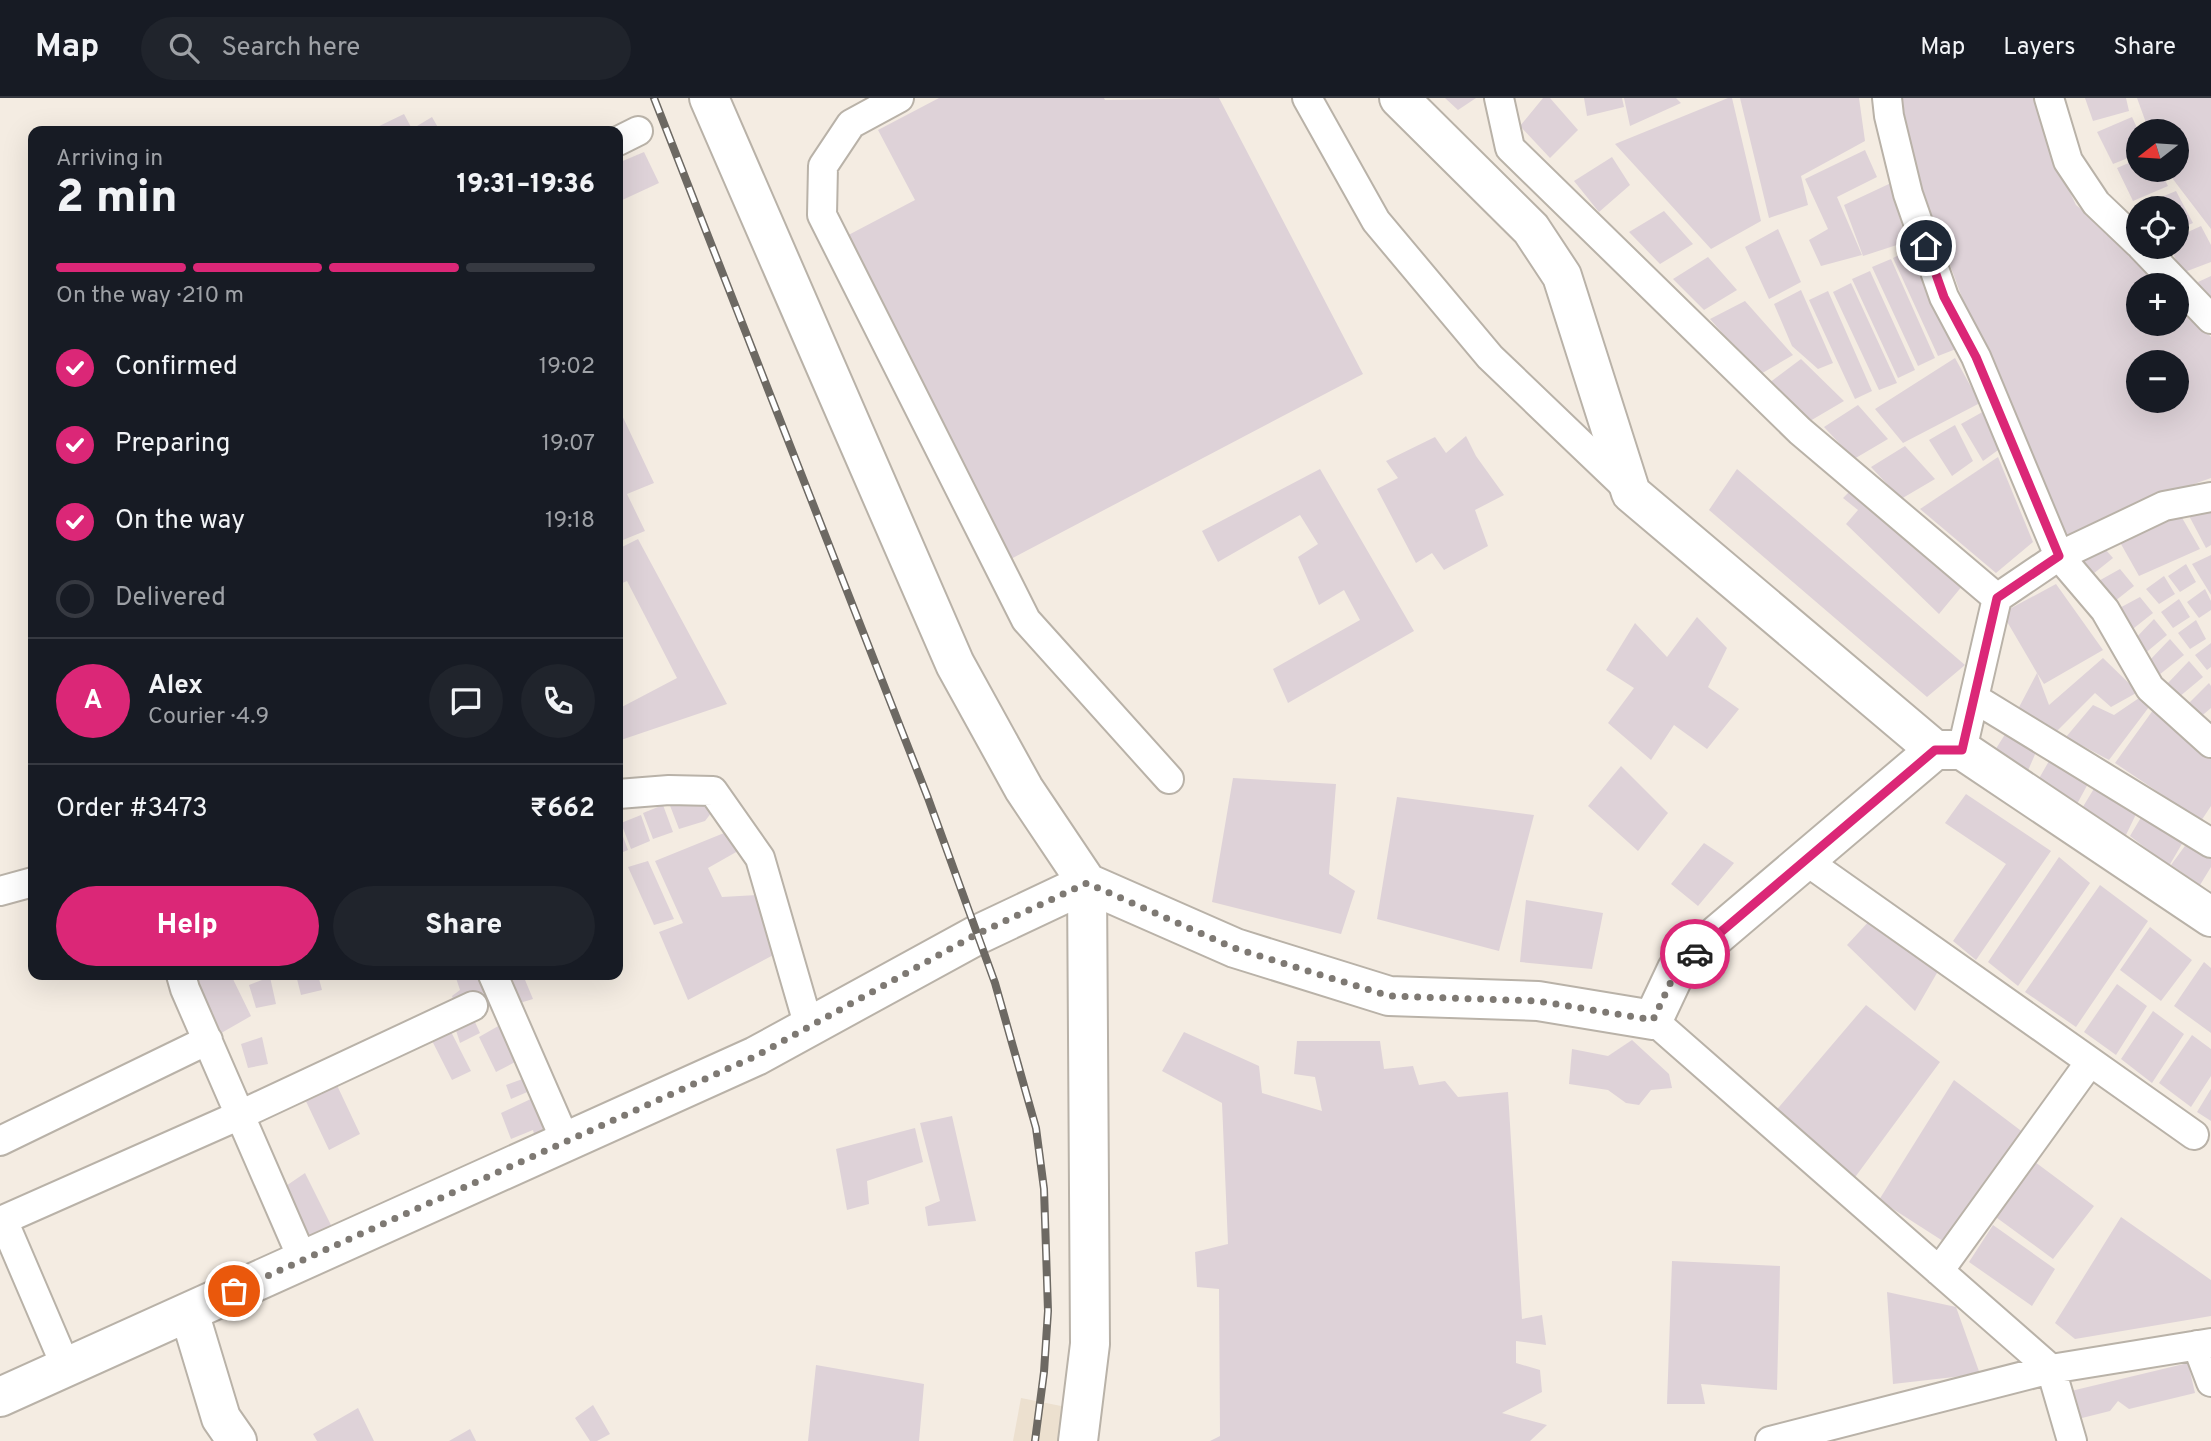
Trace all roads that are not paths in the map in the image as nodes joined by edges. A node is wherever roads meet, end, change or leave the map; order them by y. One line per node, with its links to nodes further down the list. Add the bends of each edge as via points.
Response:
1 (709, 98): 23 (main road, via 955,664 1024,789)
2 (899, 98): 18 (street, via 851,124 823,166 822,215 1026,620)
3 (1307, 98): 11 (street, via 1376,221 1490,357)
4 (1399, 98): 11 (main road, via 1531,229 1562,276)
5 (1499, 98): 14 (street, via 1510,148 1800,431)
6 (1887, 98): 13 (street, via 1908,194 1944,297 1976,357)
7 (2049, 98): 8 (street, via 2068,161 2096,203)
8 (2126, 232)
9 (2153, 259): 10 (street)
10 (2211, 319)
11 (1631, 492): 17 (main road)
12 (2211, 497): 13 (street, via 2164,506)
13 (2059, 556): 14 (street); 16 (street, via 2105,610 2150,688)
14 (1997, 598): 15 (street)
15 (1974, 698): 17 (street); 20 (street)
16 (2207, 733)
17 (1948, 750): 21 (main road); 25 (main road)
18 (1169, 779)
19 (623, 794): 30 (street, via 712,791 760,858)
20 (2211, 843)
21 (1805, 860): 29 (main road, via 1677,969); 32 (street)
22 (28, 883): 24 (street)
23 (1087, 883): 29 (main road, via 1234,948 1389,996 1538,1001); 30 (main road, via 977,934); 47 (main road, via 1090,1344)
24 (0, 891)
25 (2211, 917)
26 (183, 980): 31 (street)
27 (495, 980): 36 (street)
28 (473, 1006): 33 (street)
29 (1653, 1020): 39 (street)
30 (809, 1027): 36 (main road, via 756,1056)
31 (208, 1041): 33 (street); 35 (street)
32 (2090, 1062): 34 (street); 39 (street)
33 (240, 1115): 37 (street); 38 (street)
34 (2194, 1135)
35 (0, 1141)
36 (566, 1142): 38 (main road)
37 (1, 1221): 42 (street)
38 (303, 1260): 40 (main road)
39 (1939, 1271): 43 (street)
40 (189, 1312): 42 (main road); 46 (main road, via 221,1418)
41 (2204, 1344): 43 (street); 44 (street)
42 (66, 1367): 45 (main road)
43 (2052, 1369): 48 (street); 49 (street)
44 (2211, 1382)
45 (0, 1397)
46 (237, 1441)
47 (1078, 1441)
48 (1770, 1441)
49 (2073, 1441)

